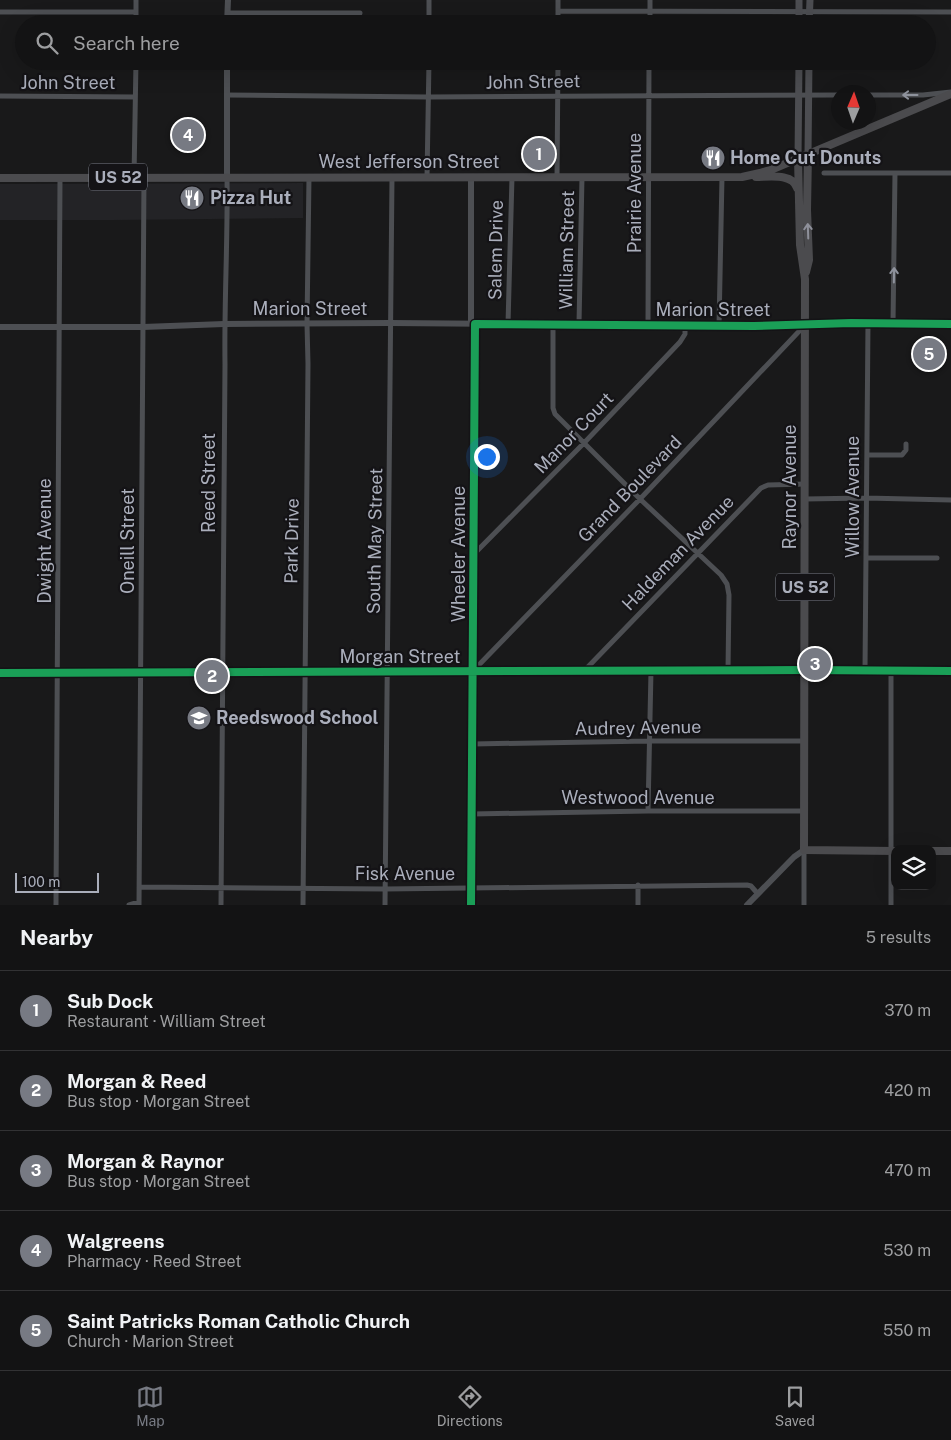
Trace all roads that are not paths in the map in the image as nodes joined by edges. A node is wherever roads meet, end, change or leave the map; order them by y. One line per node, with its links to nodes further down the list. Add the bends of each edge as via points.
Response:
1 (136, 0): 12 (street)
2 (228, 0): 15 (street)
3 (429, 0): 17 (street)
4 (558, 0): 10 (street)
5 (650, 0): 13 (street)
6 (799, 0): 8 (main road)
7 (810, 0): 9 (main road)
8 (799, 10): 9 (street); 13 (street); 19 (main road)
9 (810, 10): 14 (street); 20 (main road)
10 (558, 11): 13 (street); 18 (street)
11 (0, 12): 12 (street)
12 (136, 12)
13 (650, 12)
14 (951, 12)
15 (228, 13): 16 (street)
16 (360, 13)
17 (429, 15)
18 (558, 15)
19 (799, 15)
20 (810, 15)
21 (136, 70): 36 (street)
22 (227, 70): 29 (street, Reed Street)
23 (428, 70): 38 (street)
24 (558, 70): 37 (street, William Street)
25 (649, 70): 30 (street, Prairie Avenue)
26 (799, 70): 31 (main road)
27 (809, 70): 32 (main road)
28 (951, 93): 34 (street, one-way to 34); 39 (main road, West Jefferson Street)
29 (227, 95): 38 (street, John Street); 48 (street, Reed Street)
30 (649, 95): 31 (street, John Street); 37 (street, John Street); 56 (street, Prairie Avenue)
31 (799, 95): 32 (street, John Street); 40 (main road)
32 (809, 95): 33 (street, John Street); 39 (main road)
33 (831, 95)
34 (876, 95)
35 (0, 96): 36 (street, John Street)
36 (135, 96): 46 (street)
37 (558, 96): 38 (street, John Street); 54 (street, William Street)
38 (428, 97): 51 (street)
39 (808, 154): 40 (main road, West Jefferson Street / US 52); 60 (main road, Raynor Avenue / US 52, one-way to 39, via 809,260)
40 (798, 158): 45 (main road, West Jefferson Street / US 52, via 760,173); 59 (main road, Raynor Avenue)
41 (824, 173): 42 (street)
42 (895, 173): 43 (street); 63 (street, one-way to 42)
43 (951, 173)
44 (722, 176): 45 (main road, West Jefferson Street / US 52); 56 (main road, West Jefferson Street / US 52); 74 (street)
45 (742, 176): 59 (main road, US 52, via 790,179 796,183)
46 (134, 177): 47 (main road, West Jefferson Street / US 52); 58 (main road, West Jefferson Street / US 52)
47 (144, 177): 48 (main road, West Jefferson Street / US 52); 77 (street, Oneill Street)
48 (226, 177): 49 (main road, West Jefferson Street / US 52); 64 (street, Reed Street)
49 (310, 177): 50 (main road, West Jefferson Street / US 52); 65 (street, Park Drive)
50 (392, 177): 51 (main road, West Jefferson Street / US 52); 66 (street, South May Street)
51 (427, 177): 52 (main road, West Jefferson Street / US 52)
52 (471, 177): 53 (main road, West Jefferson Street / US 52); 61 (street, Wheeler Avenue)
53 (512, 177): 54 (main road, West Jefferson Street / US 52); 67 (street, Salem Drive)
54 (557, 177): 55 (main road, West Jefferson Street / US 52)
55 (582, 177): 56 (main road, West Jefferson Street / US 52); 69 (street, William Street)
56 (648, 177): 72 (street, Prairie Avenue)
57 (0, 178): 58 (main road, West Jefferson Street / US 52)
58 (60, 178): 76 (street, Dwight Avenue)
59 (798, 191): 60 (main road, Raynor Avenue / US 52)
60 (805, 279): 70 (main road, Raynor Avenue / US 52)
61 (473, 323): 66 (street, Marion Street); 67 (street, Marion Street); 87 (street, Wheeler Avenue)
62 (868, 323): 63 (street, Marion Street); 70 (street, Marion Street); 80 (street, Willow Avenue)
63 (893, 323): 71 (street, Marion Street)
64 (224, 324): 65 (street, Marion Street); 77 (street, Marion Street); 98 (street, Reed Street)
65 (307, 324): 66 (street, Marion Street); 99 (street, Park Drive)
66 (390, 324): 100 (street, South May Street)
67 (508, 324): 68 (street, Marion Street)
68 (552, 324): 69 (street, Marion Street); 78 (street, William Street, via 553,408)
69 (579, 324): 72 (street, Marion Street)
70 (805, 324): 74 (street, Marion Street); 81 (main road, Raynor Avenue / US 52); 82 (street, Grand Boulevard)
71 (951, 324)
72 (648, 326): 73 (street, Marion Street)
73 (685, 326): 74 (street, Marion Street); 78 (street, Manor Court, via 680,342)
74 (719, 326)
75 (0, 327): 76 (street, Marion Street)
76 (60, 327): 77 (street, Marion Street); 102 (street, Dwight Avenue)
77 (143, 327): 103 (street, Oneill Street)
78 (584, 443): 82 (street, William Street); 87 (street, Manor Court)
79 (906, 444): 80 (street, via 902,455)
80 (867, 455): 83 (street, Willow Avenue)
81 (805, 484): 84 (main road, Raynor Avenue / US 52); 86 (street, Haldeman Avenue, via 761,488)
82 (640, 498): 86 (street, William Street); 95 (street, Grand Boulevard)
83 (866, 498): 84 (street); 85 (street); 88 (street, Willow Avenue)
84 (805, 499): 92 (main road, Raynor Avenue / US 52)
85 (951, 500)
86 (698, 552): 91 (street, William Street, via 727,584); 96 (street, Haldeman Avenue)
87 (474, 554): 95 (street, Wheeler Avenue)
88 (866, 558): 89 (street); 93 (street, Willow Avenue)
89 (937, 558)
90 (651, 670): 91 (street, Morgan Street); 96 (street, Morgan Street); 104 (street)
91 (728, 670): 92 (street, Morgan Street)
92 (805, 670): 93 (street, Morgan Street); 105 (main road, Raynor Avenue / US 52)
93 (865, 670): 94 (street, Morgan Street)
94 (891, 670): 97 (street, Morgan Street); 110 (street)
95 (473, 671): 96 (street, Morgan Street); 100 (street, Morgan Street); 106 (street, Wheeler Avenue)
96 (584, 671)
97 (951, 671)
98 (223, 672): 99 (street, Morgan Street); 103 (street, Morgan Street); 118 (street, Reed Street)
99 (305, 672): 100 (street, Morgan Street); 119 (street, Park Drive)
100 (387, 672): 120 (street, South May Street)
101 (0, 673): 102 (street, Morgan Street)
102 (58, 673): 103 (street, Morgan Street); 124 (street, Dwight Avenue)
103 (141, 673): 116 (street, Oneill Street)
104 (649, 741): 105 (street, Audrey Avenue); 106 (street, Audrey Avenue); 107 (street)
105 (805, 741): 108 (main road, Raynor Avenue / US 52)
106 (473, 744): 109 (street, Wheeler Avenue)
107 (648, 811): 108 (street, Westwood Avenue); 109 (street, Westwood Avenue)
108 (804, 811): 111 (main road, Raynor Avenue / US 52)
109 (472, 814): 117 (street, Wheeler Avenue)
110 (893, 845)
111 (804, 850): 112 (main road); 122 (street); 132 (street, Raynor Avenue)
112 (891, 850)
113 (936, 851): 114 (main road)
114 (951, 851)
115 (638, 886): 117 (street, Fisk Avenue); 122 (street, Fisk Avenue, via 748,885); 130 (street)
116 (139, 887): 118 (street, Fisk Avenue); 123 (street, Oneill Street)
117 (472, 887): 120 (street, Fisk Avenue); 129 (street, Wheeler Avenue)
118 (221, 888): 119 (street, Fisk Avenue); 126 (street, Reed Street)
119 (303, 888): 120 (street, Fisk Avenue); 127 (street, Park Drive)
120 (385, 888): 128 (street, South May Street)
121 (892, 890): 133 (street)
122 (758, 894): 131 (street)
123 (139, 904): 125 (street)
124 (56, 905)
125 (129, 905)
126 (221, 905)
127 (303, 905)
128 (385, 905)
129 (472, 905)
130 (638, 905)
131 (747, 905)
132 (804, 905)
133 (891, 905)

